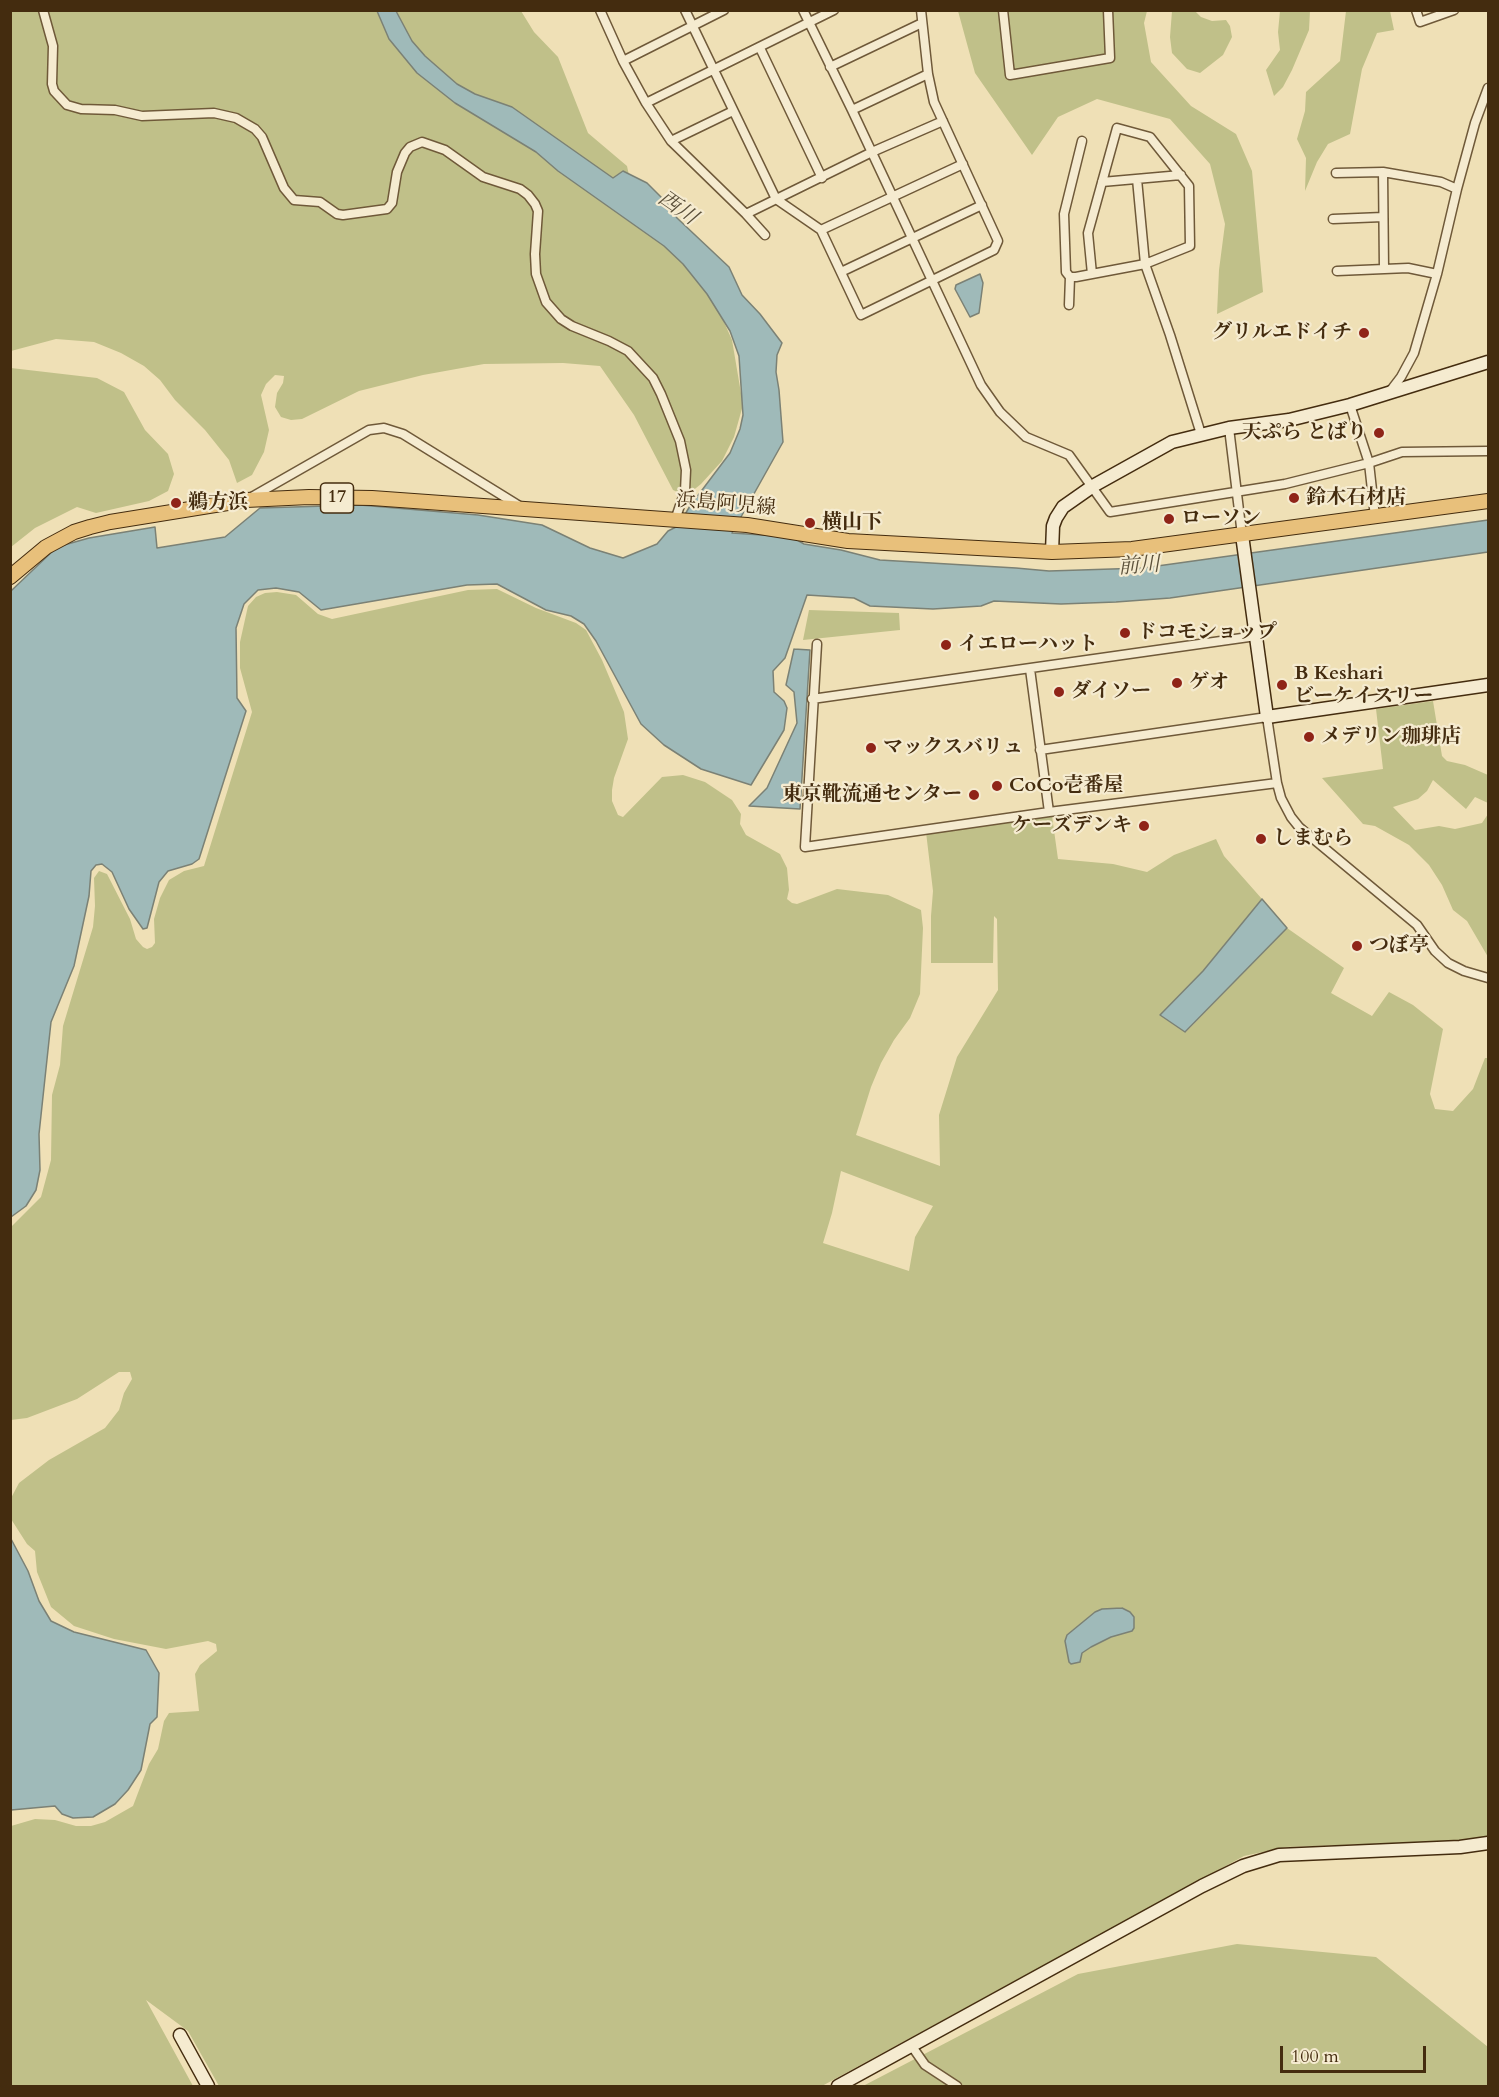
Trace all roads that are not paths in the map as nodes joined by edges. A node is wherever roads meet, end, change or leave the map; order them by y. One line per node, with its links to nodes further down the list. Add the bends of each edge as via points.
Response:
1 (43, 10): 67 (street, via 53,46 52,84 67,105 142,116 214,113 236,118 262,137 284,188 294,200 320,202 343,215 383,211 392,203 405,153 422,142 444,150 483,177 528,195 538,211 536,274 546,302 572,326 628,351 661,394 680,441 686,470)
2 (685, 10): 14 (street)
3 (724, 10): 14 (street)
4 (803, 10): 12 (street)
5 (834, 10): 12 (street)
6 (921, 10): 13 (street)
7 (1002, 10): 8 (street, via 1010,75 1110,58)
8 (1108, 10)
9 (1416, 10): 10 (street, via 1420,22)
10 (1454, 10)
11 (602, 11): 16 (street)
12 (809, 23): 15 (street); 17 (street)
13 (922, 23): 17 (street); 19 (street)
14 (692, 25): 16 (street); 18 (street)
15 (760, 48): 18 (street); 32 (street)
16 (623, 61): 21 (street)
17 (830, 67): 22 (street)
18 (714, 70): 21 (street); 23 (street)
19 (928, 74): 22 (street); 24 (street)
20 (1488, 88): 35 (street)
21 (646, 103): 25 (street)
22 (852, 110): 27 (street)
23 (733, 111): 25 (street); 37 (street)
24 (943, 121): 27 (street); 28 (street)
25 (671, 141): 39 (street)
26 (1082, 141): 51 (street, via 1064,214 1066,272)
27 (872, 152): 32 (street); 36 (street)
28 (963, 164): 36 (street); 38 (street)
29 (1383, 172): 30 (street); 35 (street, via 1441,182); 40 (street)
30 (1336, 173)
31 (1181, 175): 33 (street); 34 (street, via 1150,136 1117,128); 45 (street, via 1189,186 1190,246)
32 (822, 178): 37 (street)
33 (1137, 179): 34 (street); 45 (street)
34 (1102, 182): 49 (street, via 1088,232)
35 (1457, 189): 50 (street)
36 (893, 197): 42 (street); 44 (street)
37 (776, 200): 39 (street); 42 (street)
38 (982, 205): 44 (street); 52 (street, via 998,241 994,250)
39 (746, 214): 43 (street)
40 (1383, 217): 41 (street); 46 (street)
41 (1333, 219)
42 (821, 230): 48 (street)
43 (765, 235)
44 (912, 238): 48 (street); 52 (street)
45 (1145, 264): 49 (street); 58 (street)
46 (1384, 269): 47 (street); 50 (street, via 1408,268)
47 (1337, 271)
48 (841, 272): 52 (street, via 861,315)
49 (1092, 274): 51 (street)
50 (1437, 274): 55 (street, via 1414,352)
51 (1070, 277): 53 (street)
52 (932, 282): 61 (street, via 981,385 1000,412 1026,437 1069,455)
53 (1069, 305)
54 (1488, 362): 55 (street)
55 (1388, 394): 56 (street)
56 (1350, 405): 57 (street, via 1289,420); 60 (street)
57 (1229, 428): 58 (street); 62 (street)
58 (1201, 435): 61 (street, via 1172,442)
59 (1488, 451): 60 (street, via 1402,452)
60 (1369, 463): 62 (street); 66 (street)
61 (1093, 486): 62 (street, via 1110,512); 69 (street, via 1064,507 1056,518)
62 (1236, 492): 68 (street)
63 (246, 500): 65 (main road, 浜島阿児線 / 17, via 372,498); 65 (street, via 369,430 384,428 404,434); 70 (main road, 浜島阿児線 / 17, via 110,522 74,532 46,547)
64 (1488, 501): 66 (main road, 浜島阿児線 / 17)
65 (526, 510): 67 (main road, 浜島阿児線 / 17)
66 (1375, 517): 68 (main road, 浜島阿児線 / 17)
67 (677, 520): 69 (main road, 浜島阿児線 / 17, via 747,525 848,541)
68 (1243, 540): 69 (main road, 浜島阿児線 / 17); 71 (street)
69 (1052, 552)
70 (10, 577)
71 (1256, 636): 73 (street); 76 (street)
72 (817, 644): 75 (street)
73 (1030, 669): 75 (street); 77 (street)
74 (1488, 685): 76 (street)
75 (812, 699): 79 (street, via 805,847)
76 (1267, 717): 77 (street); 78 (street)
77 (1040, 750): 79 (street)
78 (1277, 783): 79 (street); 80 (street, via 1285,807 1299,827 1417,925 1448,963)
79 (1049, 812)
80 (1488, 978)
81 (1488, 1843): 83 (street, via 1279,1855 1243,1866)
82 (180, 2035): 84 (street)
83 (911, 2045): 85 (street); 86 (street, via 925,2065)
84 (208, 2086)
85 (838, 2086)
86 (957, 2086)

